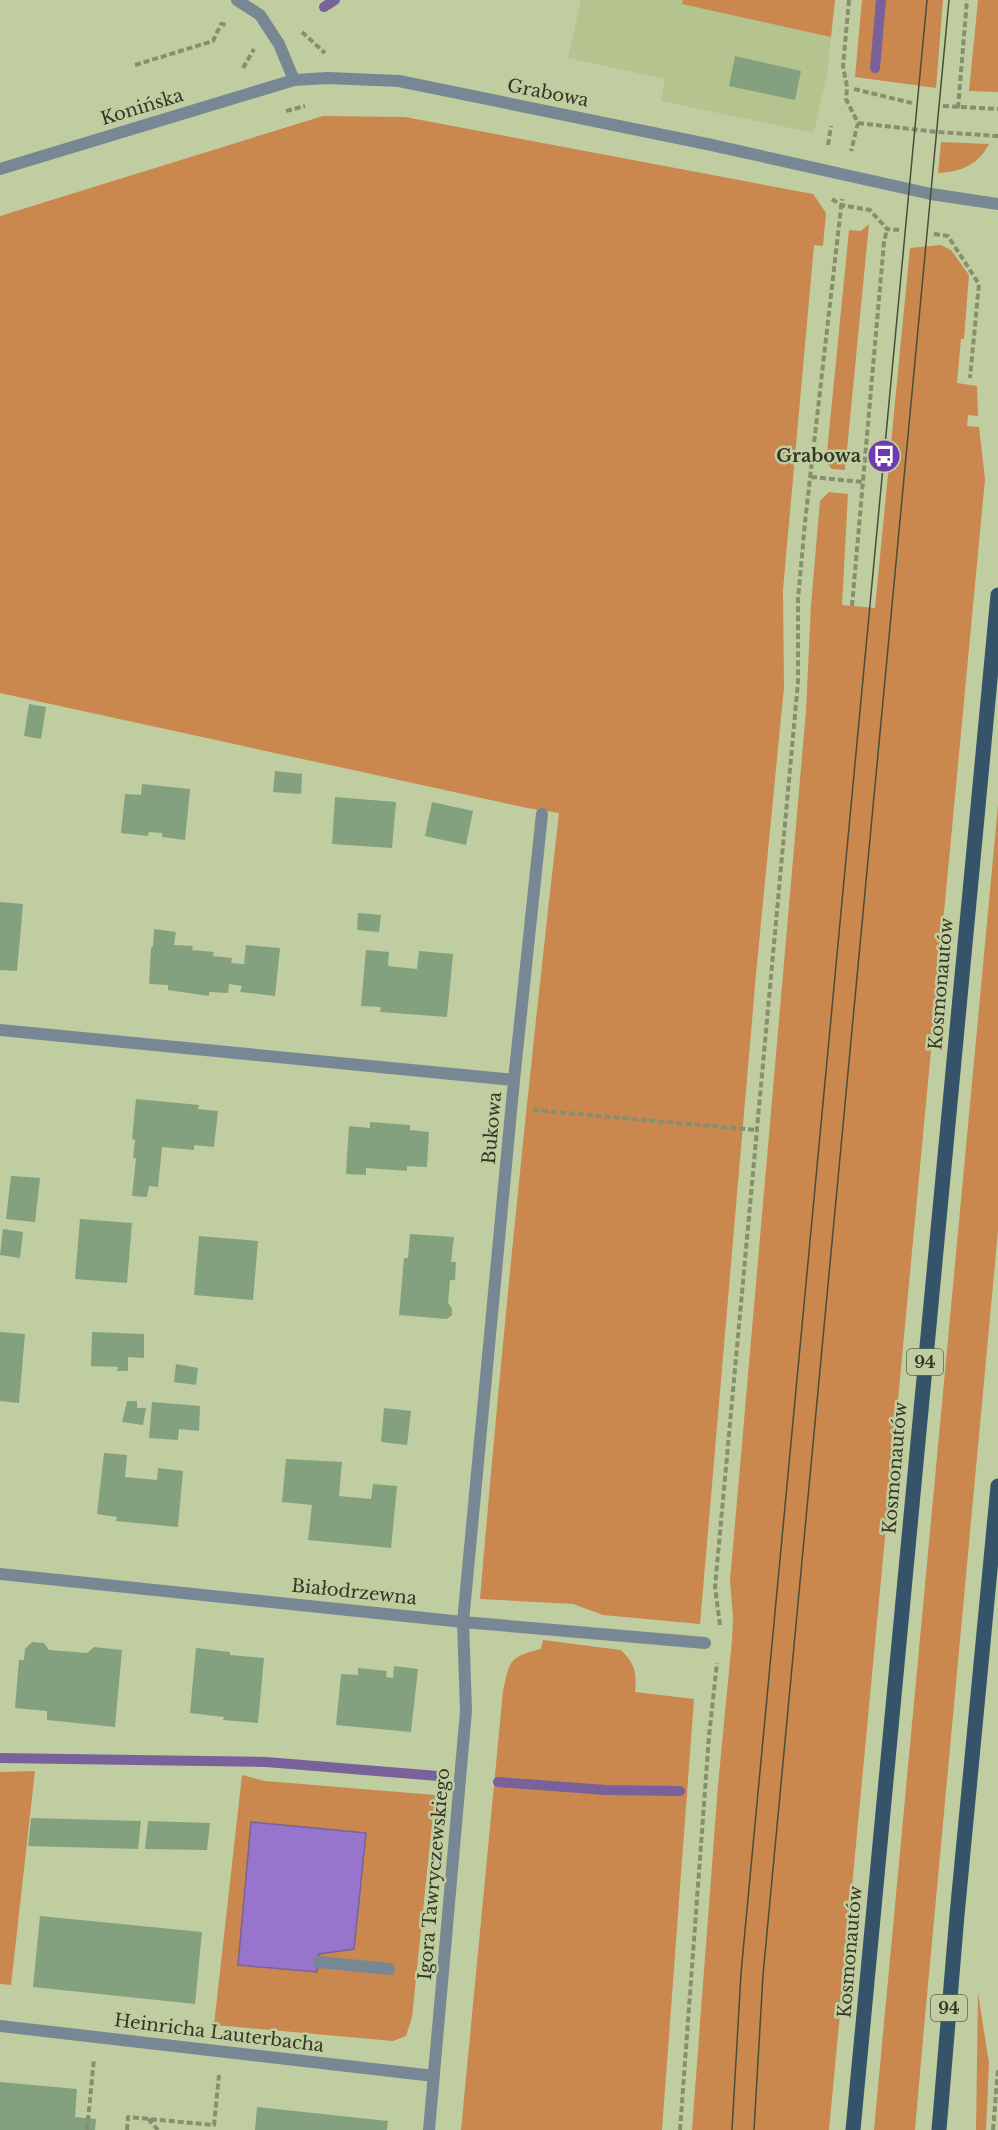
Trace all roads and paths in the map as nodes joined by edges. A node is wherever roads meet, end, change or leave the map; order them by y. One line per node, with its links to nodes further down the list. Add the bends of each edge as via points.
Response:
1 (237, 0): 4 (street)
2 (849, 0): 14 (path, via 843,66 846,99)
3 (967, 0): 11 (path)
4 (260, 15): 5 (path, via 247,28 221,24 213,41); 6 (street, via 279,44)
5 (135, 65)
6 (294, 80): 17 (street, Konińska); 19 (street, Grabowa, via 399,81 931,194)
7 (854, 89): 8 (path)
8 (912, 103)
9 (311, 104): 13 (path)
10 (943, 106): 11 (path)
11 (958, 108): 12 (path)
12 (998, 109)
13 (280, 112)
14 (858, 123): 15 (path); 16 (path)
15 (998, 136)
16 (849, 158)
17 (0, 169)
18 (825, 194): 20 (path)
19 (998, 204)
20 (841, 205): 21 (path, via 870,210); 25 (path)
21 (887, 229): 22 (path); 26 (path)
22 (899, 230)
23 (934, 234): 24 (path, via 948,236 979,284)
24 (970, 378)
25 (811, 477): 26 (path); 33 (path, via 798,598 798,682)
26 (862, 482): 28 (path)
27 (998, 594): 55 (main road, Kosmonautów / 94)
28 (852, 606)
29 (542, 814): 31 (street)
30 (0, 1030): 31 (street, Bukowa)
31 (514, 1080): 32 (street, Bukowa)
32 (512, 1109): 33 (path); 37 (street, Bukowa)
33 (756, 1130): 38 (path, via 715,1587)
34 (998, 1486): 35 (main road, 94)
35 (995, 1534): 56 (main road, 94)
36 (0, 1574): 37 (street, Białodrzewna)
37 (463, 1622): 39 (street, Białodrzewna); 45 (street, Igora Tawryczewskiego, via 466,1711)
38 (720, 1629)
39 (705, 1643)
40 (717, 1663): 54 (path)
41 (318, 1962): 42 (street)
42 (388, 1970)
43 (0, 2026): 45 (street, Heinricha Lauterbacha)
44 (998, 2069): 57 (path)
45 (434, 2076): 53 (street, Igora Tawryczewskiego)
46 (219, 2079): 49 (path)
47 (91, 2091): 50 (path)
48 (148, 2118): 49 (path); 51 (path, via 128,2117); 52 (path)
49 (214, 2127)
50 (87, 2130)
51 (127, 2130)
52 (158, 2130)
53 (429, 2130)
54 (680, 2130)
55 (853, 2130)
56 (939, 2130)
57 (993, 2130)

